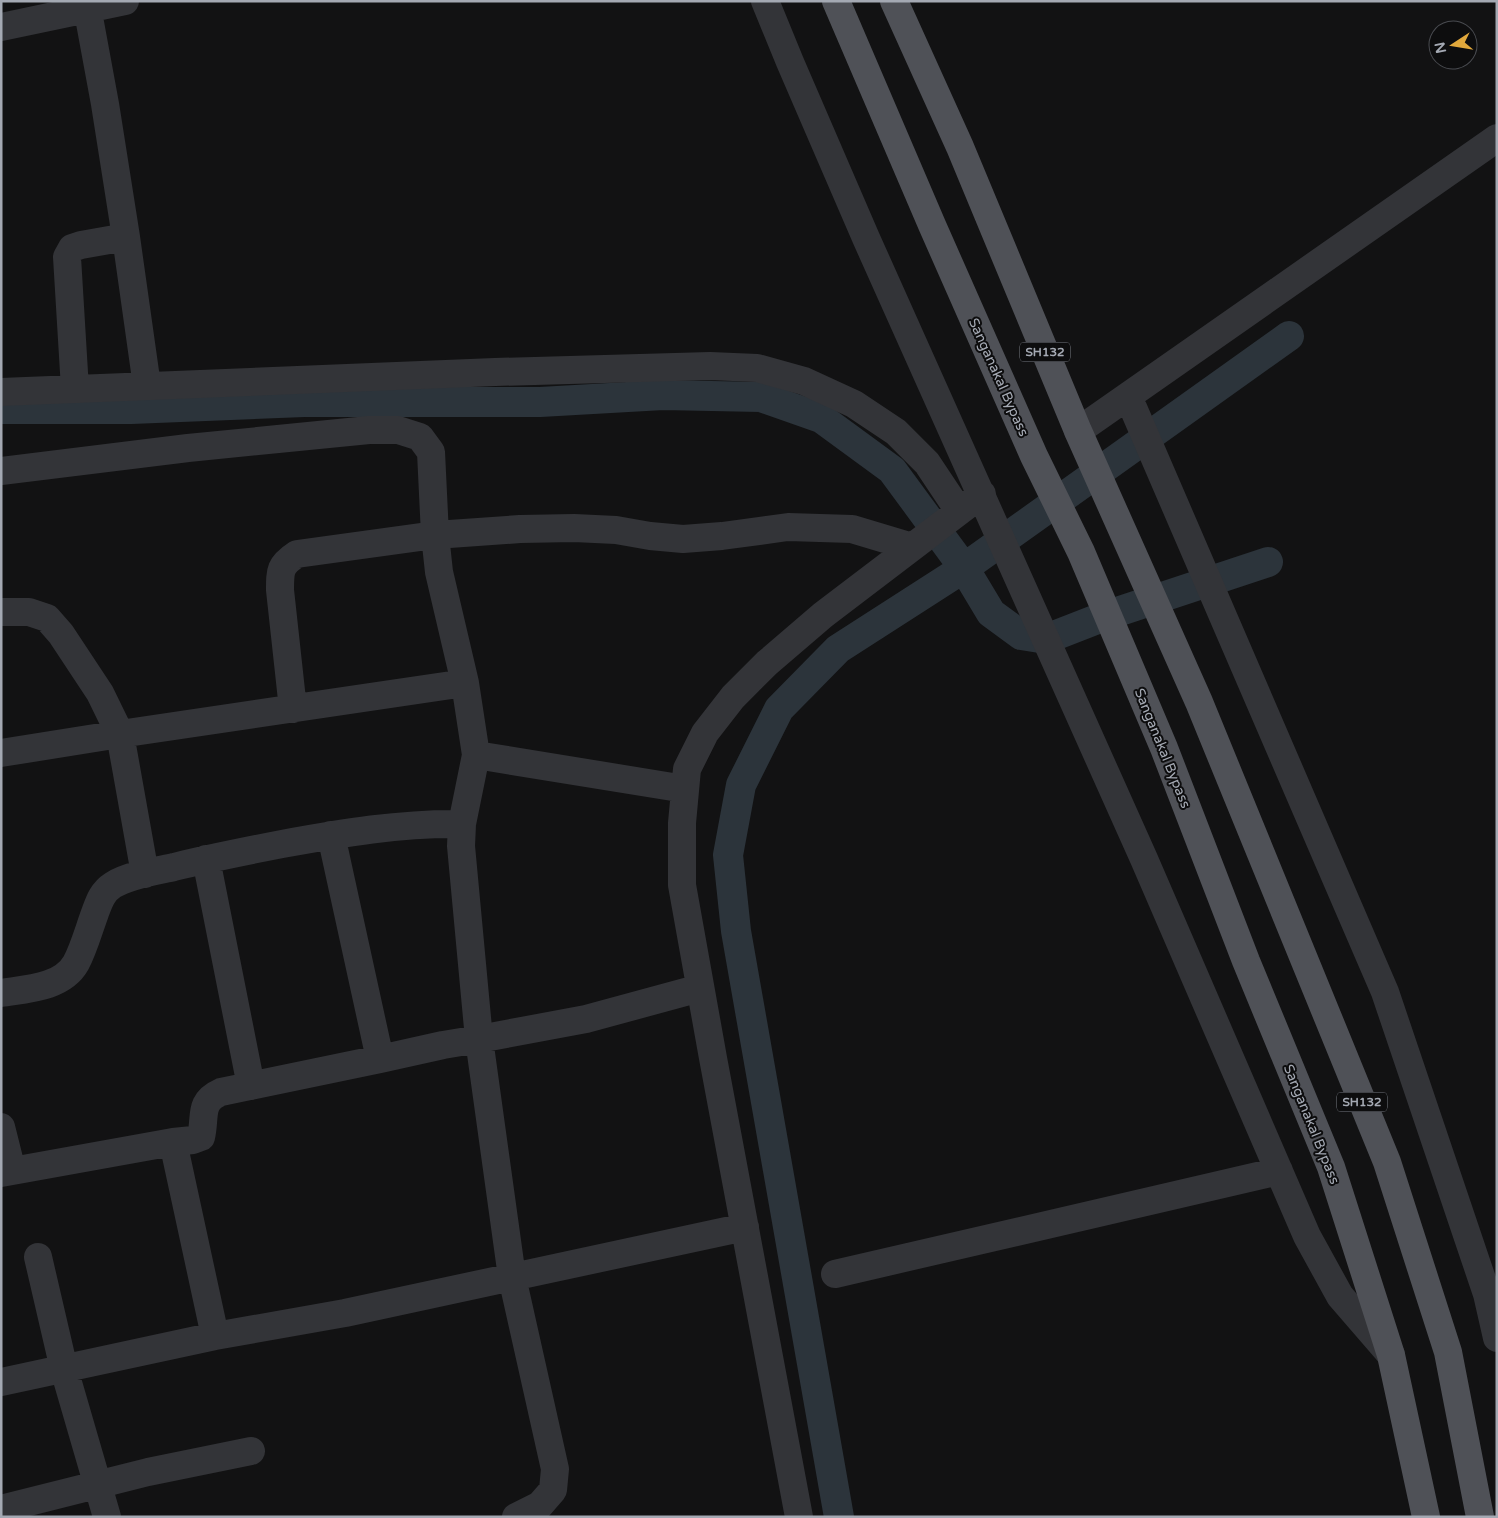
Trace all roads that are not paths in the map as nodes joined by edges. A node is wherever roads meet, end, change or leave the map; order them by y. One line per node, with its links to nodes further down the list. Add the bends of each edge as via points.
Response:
1 (125, 1): 5 (street)
2 (765, 1): 15 (street, via 866,238)
3 (836, 1): 46 (main road, Sanganakal Bypass, via 1030,447 1081,552 1164,748 1246,961 1331,1167)
4 (894, 1): 13 (main road, SH132, via 960,147)
5 (87, 6): 6 (street); 8 (street)
6 (1, 27)
7 (1497, 138): 12 (street)
8 (126, 237): 9 (street); 10 (street, via 72,248 67,257)
9 (147, 386): 10 (street); 16 (street, via 495,372 710,366 757,368 804,381 854,404 896,432 927,463)
10 (75, 389): 11 (street)
11 (1, 392)
12 (1132, 404): 13 (street); 43 (street, via 1385,992)
13 (1078, 431): 56 (main road, SH132, via 1199,702 1387,1162 1448,1352)
14 (1, 471): 17 (street, via 188,448 398,430 420,437 431,452)
15 (986, 505): 16 (street); 37 (street)
16 (959, 511): 18 (street)
17 (435, 534): 18 (street, via 574,528 684,539 788,527 852,529); 20 (street, via 439,572); 21 (street, via 297,554 285,562 280,574 280,590)
18 (912, 547): 25 (street, via 823,615 767,662 733,697 705,733 687,769)
19 (1, 612): 22 (street, via 29,612 47,618 100,693)
20 (466, 683): 21 (street); 24 (street)
21 (293, 709): 22 (street)
22 (120, 734): 23 (street); 29 (street)
23 (1, 753)
24 (476, 755): 25 (street); 26 (street)
25 (685, 789): 30 (street, via 682,885)
26 (462, 824): 27 (street, via 393,826); 32 (street, via 461,846)
27 (331, 835): 28 (street); 33 (street)
28 (206, 859): 29 (street); 34 (street)
29 (145, 874): 31 (street, via 113,885 102,896 76,964 66,974 34,988)
30 (700, 988): 32 (street, via 586,1019); 39 (street)
31 (1, 993)
32 (479, 1039): 33 (street); 42 (street)
33 (380, 1059): 34 (street)
34 (251, 1086): 36 (street, via 211,1096 204,1108 201,1137)
35 (1, 1127): 38 (street)
36 (173, 1142): 38 (street); 44 (street)
37 (1279, 1171): 41 (street); 46 (street, via 1307,1236 1340,1296)
38 (7, 1172)
39 (745, 1227): 42 (street); 54 (street)
40 (38, 1257): 47 (street)
41 (835, 1274)
42 (512, 1277): 44 (street, via 345,1313); 53 (street, via 555,1469 553,1490 540,1505)
43 (1492, 1293): 45 (street)
44 (215, 1336): 47 (street)
45 (1497, 1338)
46 (1391, 1355): 55 (main road, Sanganakal Bypass)
47 (64, 1369): 48 (street); 50 (street)
48 (1, 1382)
49 (251, 1451): 50 (street)
50 (98, 1484): 51 (street); 52 (street)
51 (1, 1508)
52 (108, 1517)
53 (516, 1517)
54 (799, 1517)
55 (1426, 1517)
56 (1480, 1517)

